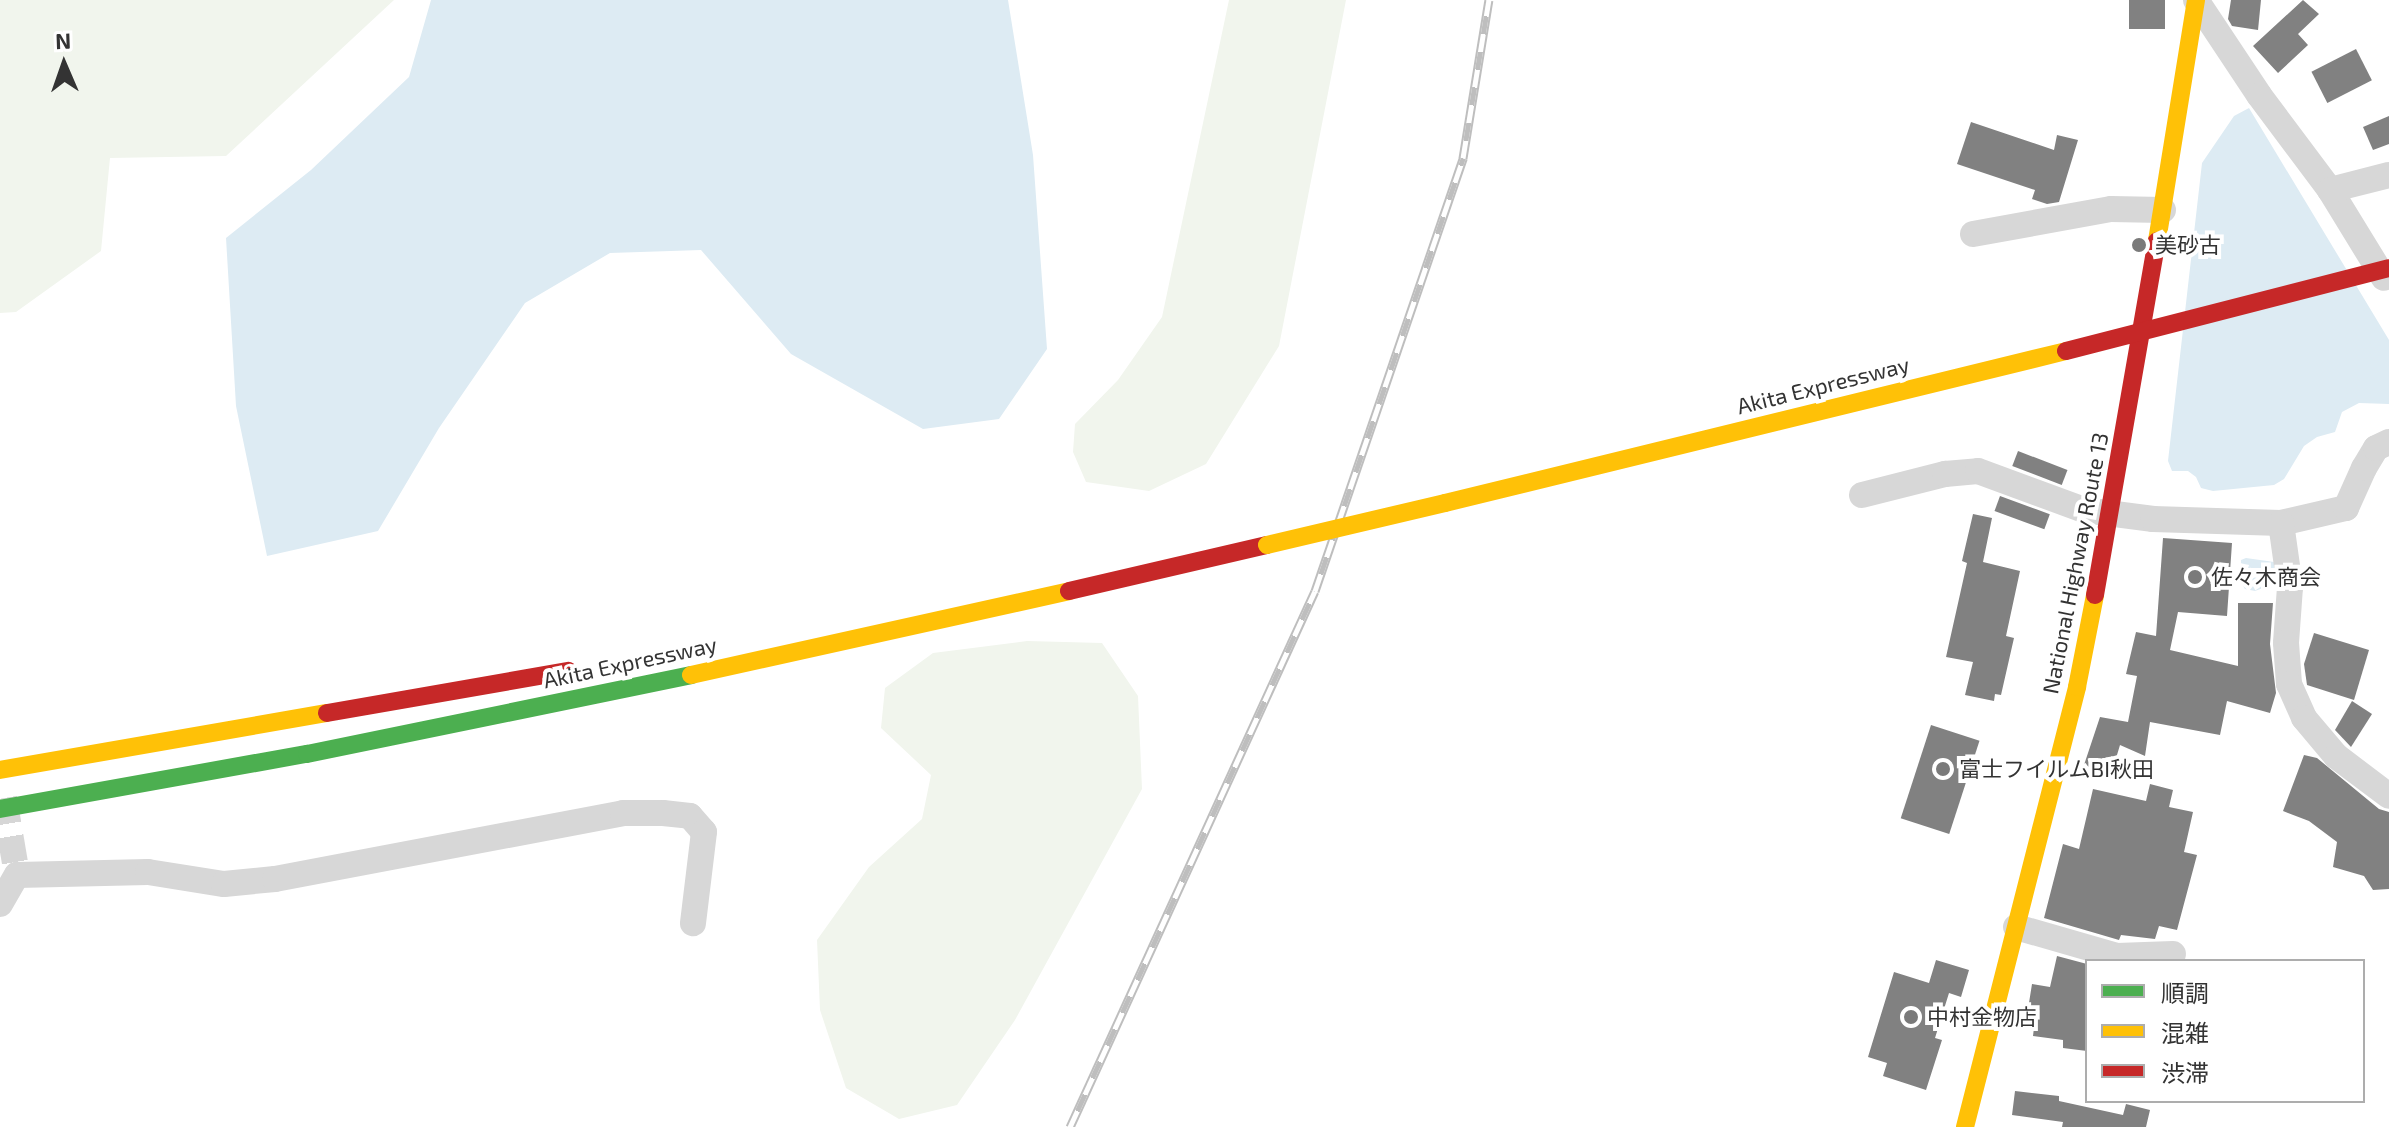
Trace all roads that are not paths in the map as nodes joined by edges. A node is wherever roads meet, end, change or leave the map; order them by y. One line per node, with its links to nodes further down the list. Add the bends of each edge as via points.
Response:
1 (2196, 0): 3 (street); 4 (highway, National Highway Route 13)
2 (2389, 175): 3 (street)
3 (2330, 190): 7 (street)
4 (2163, 210): 5 (street, via 2111,209); 10 (highway, National Highway Route 13)
5 (1973, 234)
6 (2389, 268): 12 (highway, Akita Expressway, bridge)
7 (2389, 286)
8 (2389, 442): 11 (street, via 2376,448 2346,508)
9 (1862, 495): 10 (street, via 1978,471 2084,510)
10 (2110, 514): 11 (street); 20 (highway, National Highway Route 13, via 2077,687)
11 (2281, 523): 16 (street, via 2290,587 2289,684 2304,718 2336,756)
12 (1267, 545): 13 (highway, Akita Expressway); 17 (highway, Akita Expressway, via 784,655 307,754)
13 (785, 634)
14 (582, 668): 15 (highway, Akita Expressway)
15 (0, 770)
16 (2389, 796)
17 (0, 809)
18 (0, 904): 19 (street, via 17,875 148,872 224,884 275,879 623,813 663,813 690,816 704,832)
19 (693, 923)
20 (2016, 927): 21 (street, via 2117,956); 22 (highway, National Highway Route 13)
21 (2173, 954)
22 (1965, 1127)

